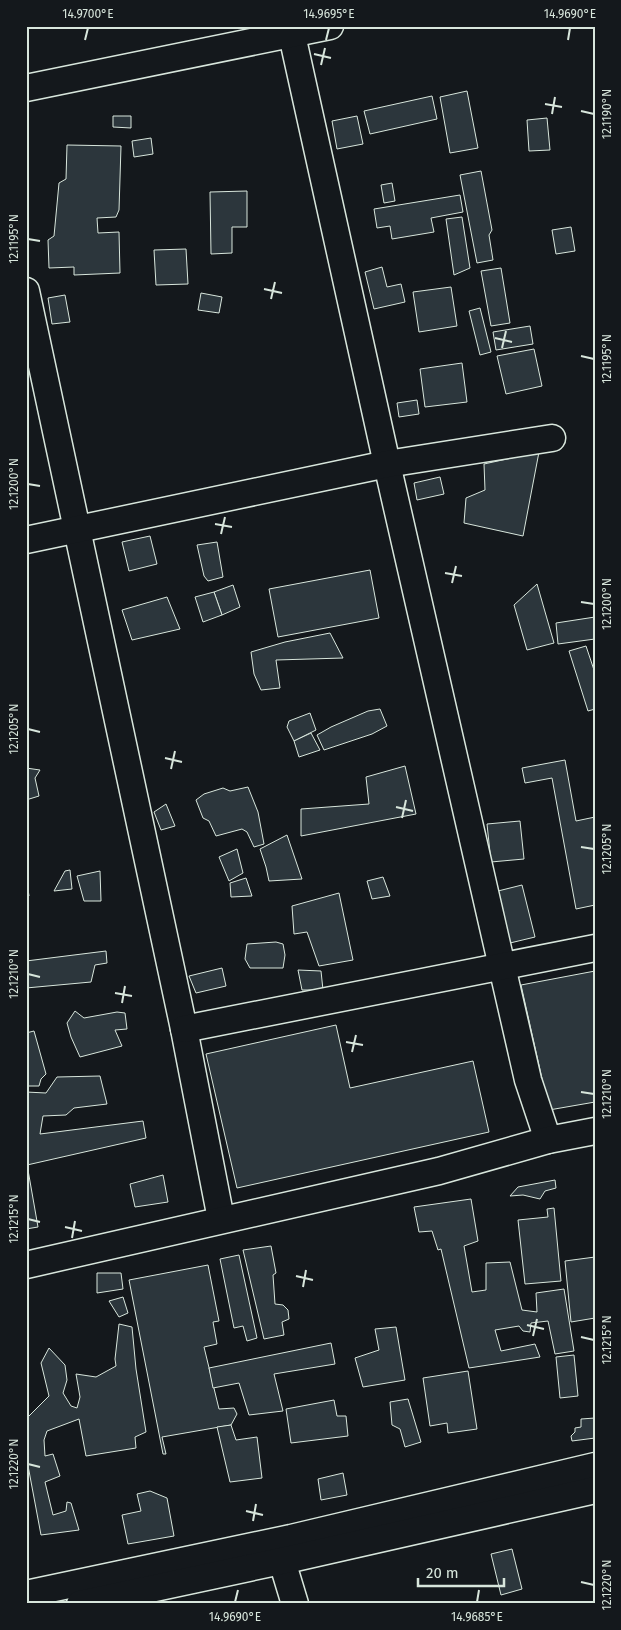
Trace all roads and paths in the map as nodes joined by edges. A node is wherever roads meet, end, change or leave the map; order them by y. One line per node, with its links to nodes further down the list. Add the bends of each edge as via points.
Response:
1 (330, 26): 2 (street)
2 (291, 30): 3 (street); 6 (street)
3 (26, 88)
4 (26, 292): 7 (street)
5 (552, 438): 6 (street)
6 (387, 464): 7 (street); 10 (street)
7 (77, 529): 8 (street); 11 (street)
8 (26, 540)
9 (595, 948): 10 (street)
10 (503, 966): 11 (street); 13 (street, via 528,1080)
11 (184, 1029): 14 (street)
12 (595, 1131): 13 (street)
13 (548, 1140): 14 (street, via 439,1170)
14 (221, 1219): 15 (street)
15 (26, 1265)
16 (595, 1466): 19 (street, via 291,1538)
17 (595, 1490): 18 (street)
18 (282, 1561): 20 (street); 21 (street)
19 (26, 1594)
20 (80, 1604)
21 (294, 1604)

